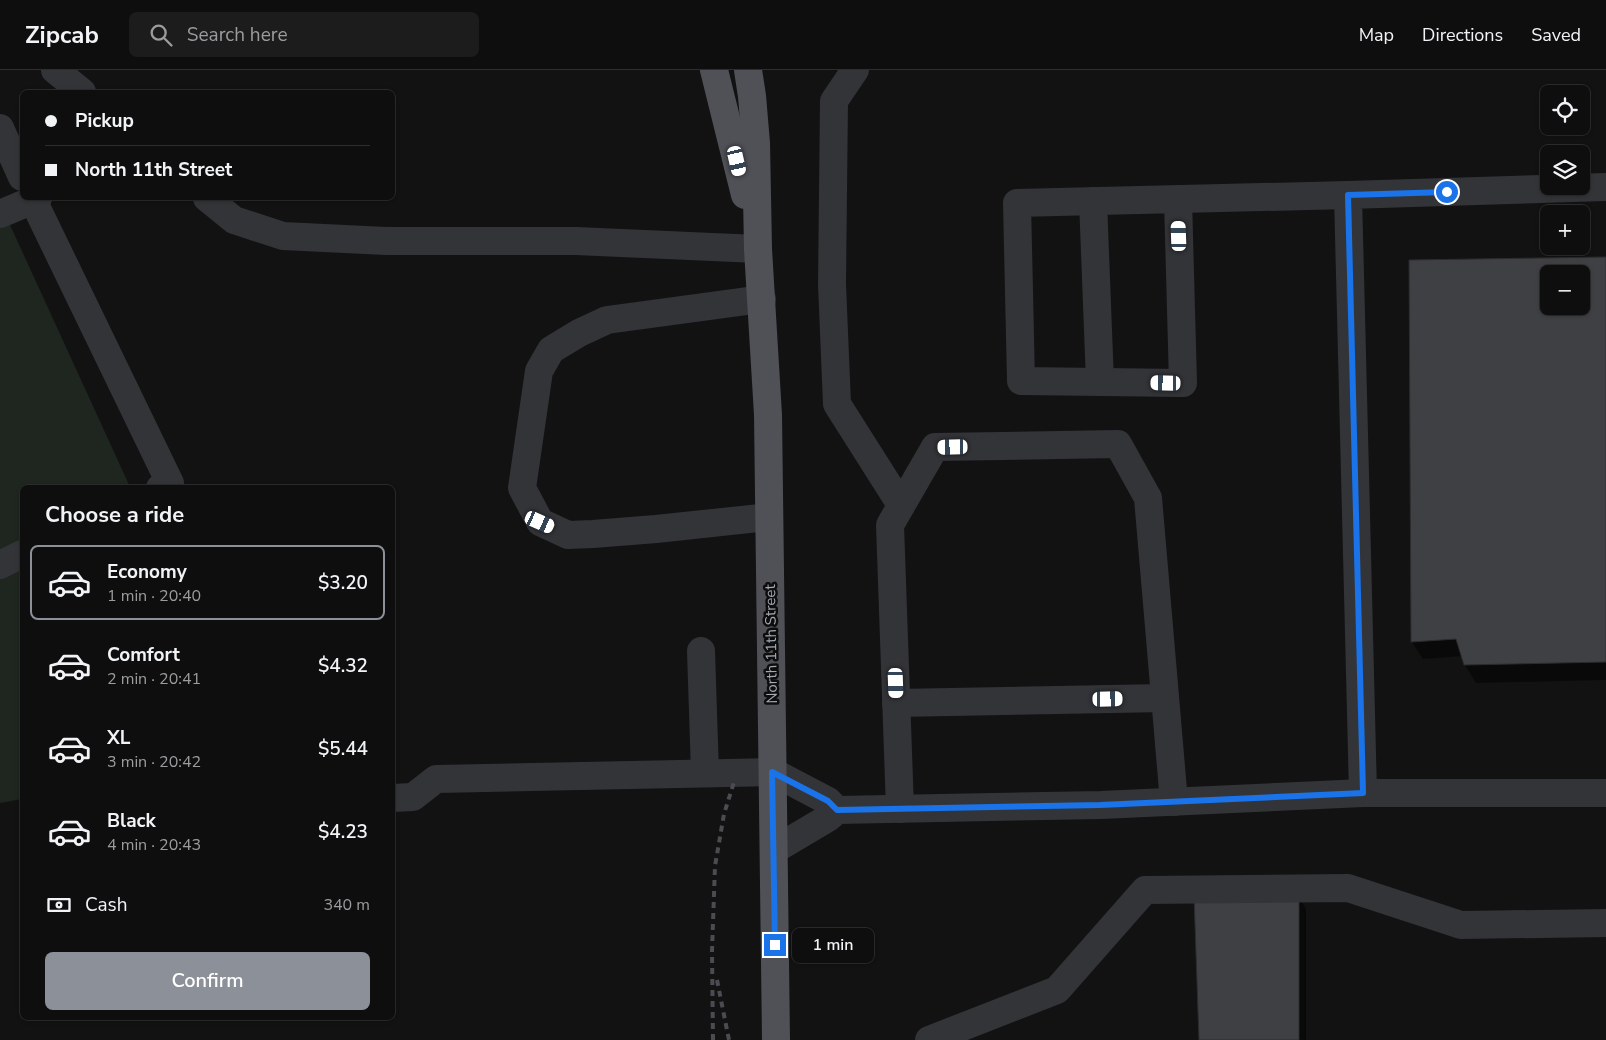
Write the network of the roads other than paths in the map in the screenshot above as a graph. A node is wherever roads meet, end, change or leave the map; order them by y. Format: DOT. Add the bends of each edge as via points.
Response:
graph roads {
  1 [pos="55,70"];
  2 [pos="714,70"];
  3 [pos="748,70"];
  4 [pos="855,70"];
  5 [pos="80,90"];
  6 [pos="0,128"];
  7 [pos="20,170"];
  8 [pos="1606,187"];
  9 [pos="1348,195"];
  10 [pos="1178,199"];
  11 [pos="21,200"];
  12 [pos="34,200"];
  13 [pos="209,200"];
  14 [pos="1093,201"];
  15 [pos="0,214"];
  16 [pos="758,248"];
  17 [pos="762,299"];
  18 [pos="1100,382"];
  19 [pos="166,485"];
  20 [pos="902,505"];
  21 [pos="769,517"];
  22 [pos="20,555"];
  23 [pos="0,565"];
  24 [pos="701,651"];
  25 [pos="1165,698"];
  26 [pos="896,703"];
  27 [pos="772,772"];
  28 [pos="705,773"];
  29 [pos="1363,793"];
  30 [pos="1606,793"];
  31 [pos="395,798"];
  32 [pos="1174,802"];
  33 [pos="900,809"];
  34 [pos="837,810"];
  35 [pos="774,850"];
  36 [pos="1606,923"];
  37 [pos="776,1040"];
  38 [pos="929,1040"];
  1 -- 5 [label="lane"];
  2 -- 16 [label="main road, North 11th Street"];
  3 -- 16 [label="main road, North 11th Street" via="756,144"];
  4 -- 20 [label="lane" via="834,101 832,284 837,404"];
  6 -- 7 [label="lane"];
  8 -- 9 [label="lane"];
  9 -- 10 [label="lane"];
  9 -- 29 [label="lane"];
  10 -- 14 [label="lane"];
  10 -- 18 [label="lane" via="1183,384"];
  11 -- 15 [label="lane"];
  12 -- 19 [label="lane" via="170,483"];
  13 -- 16 [label="lane" via="234,220 283,236"];
  14 -- 18 [label="lane"];
  14 -- 18 [label="lane" via="1017,203 1021,381"];
  16 -- 17 [label="main road, North 11th Street"];
  17 -- 21 [label="main road, North 11th Street"];
  17 -- 21 [label="lane" via="607,320 551,350 539,371 522,488 540,522 568,534"];
  20 -- 25 [label="lane" via="935,447 1118,444 1148,498"];
  20 -- 26 [label="lane" via="890,525"];
  21 -- 27 [label="main road, North 11th Street"];
  22 -- 23 [label="lane"];
  24 -- 28 [label="lane"];
  25 -- 26 [label="lane"];
  25 -- 32 [label="lane"];
  26 -- 33 [label="lane"];
  27 -- 28 [label="lane"];
  27 -- 34 [label="lane" via="828,801"];
  27 -- 35 [label="main road, North 11th Street"];
  28 -- 31 [label="lane" via="436,779 413,797"];
  29 -- 30 [label="lane"];
  29 -- 32 [label="lane"];
  32 -- 33 [label="lane"];
  33 -- 34 [label="lane"];
  34 -- 35 [label="lane"];
  35 -- 37 [label="main road, North 11th Street"];
  36 -- 38 [label="lane" via="1461,925 1348,888 1145,890 1057,990"];
}
